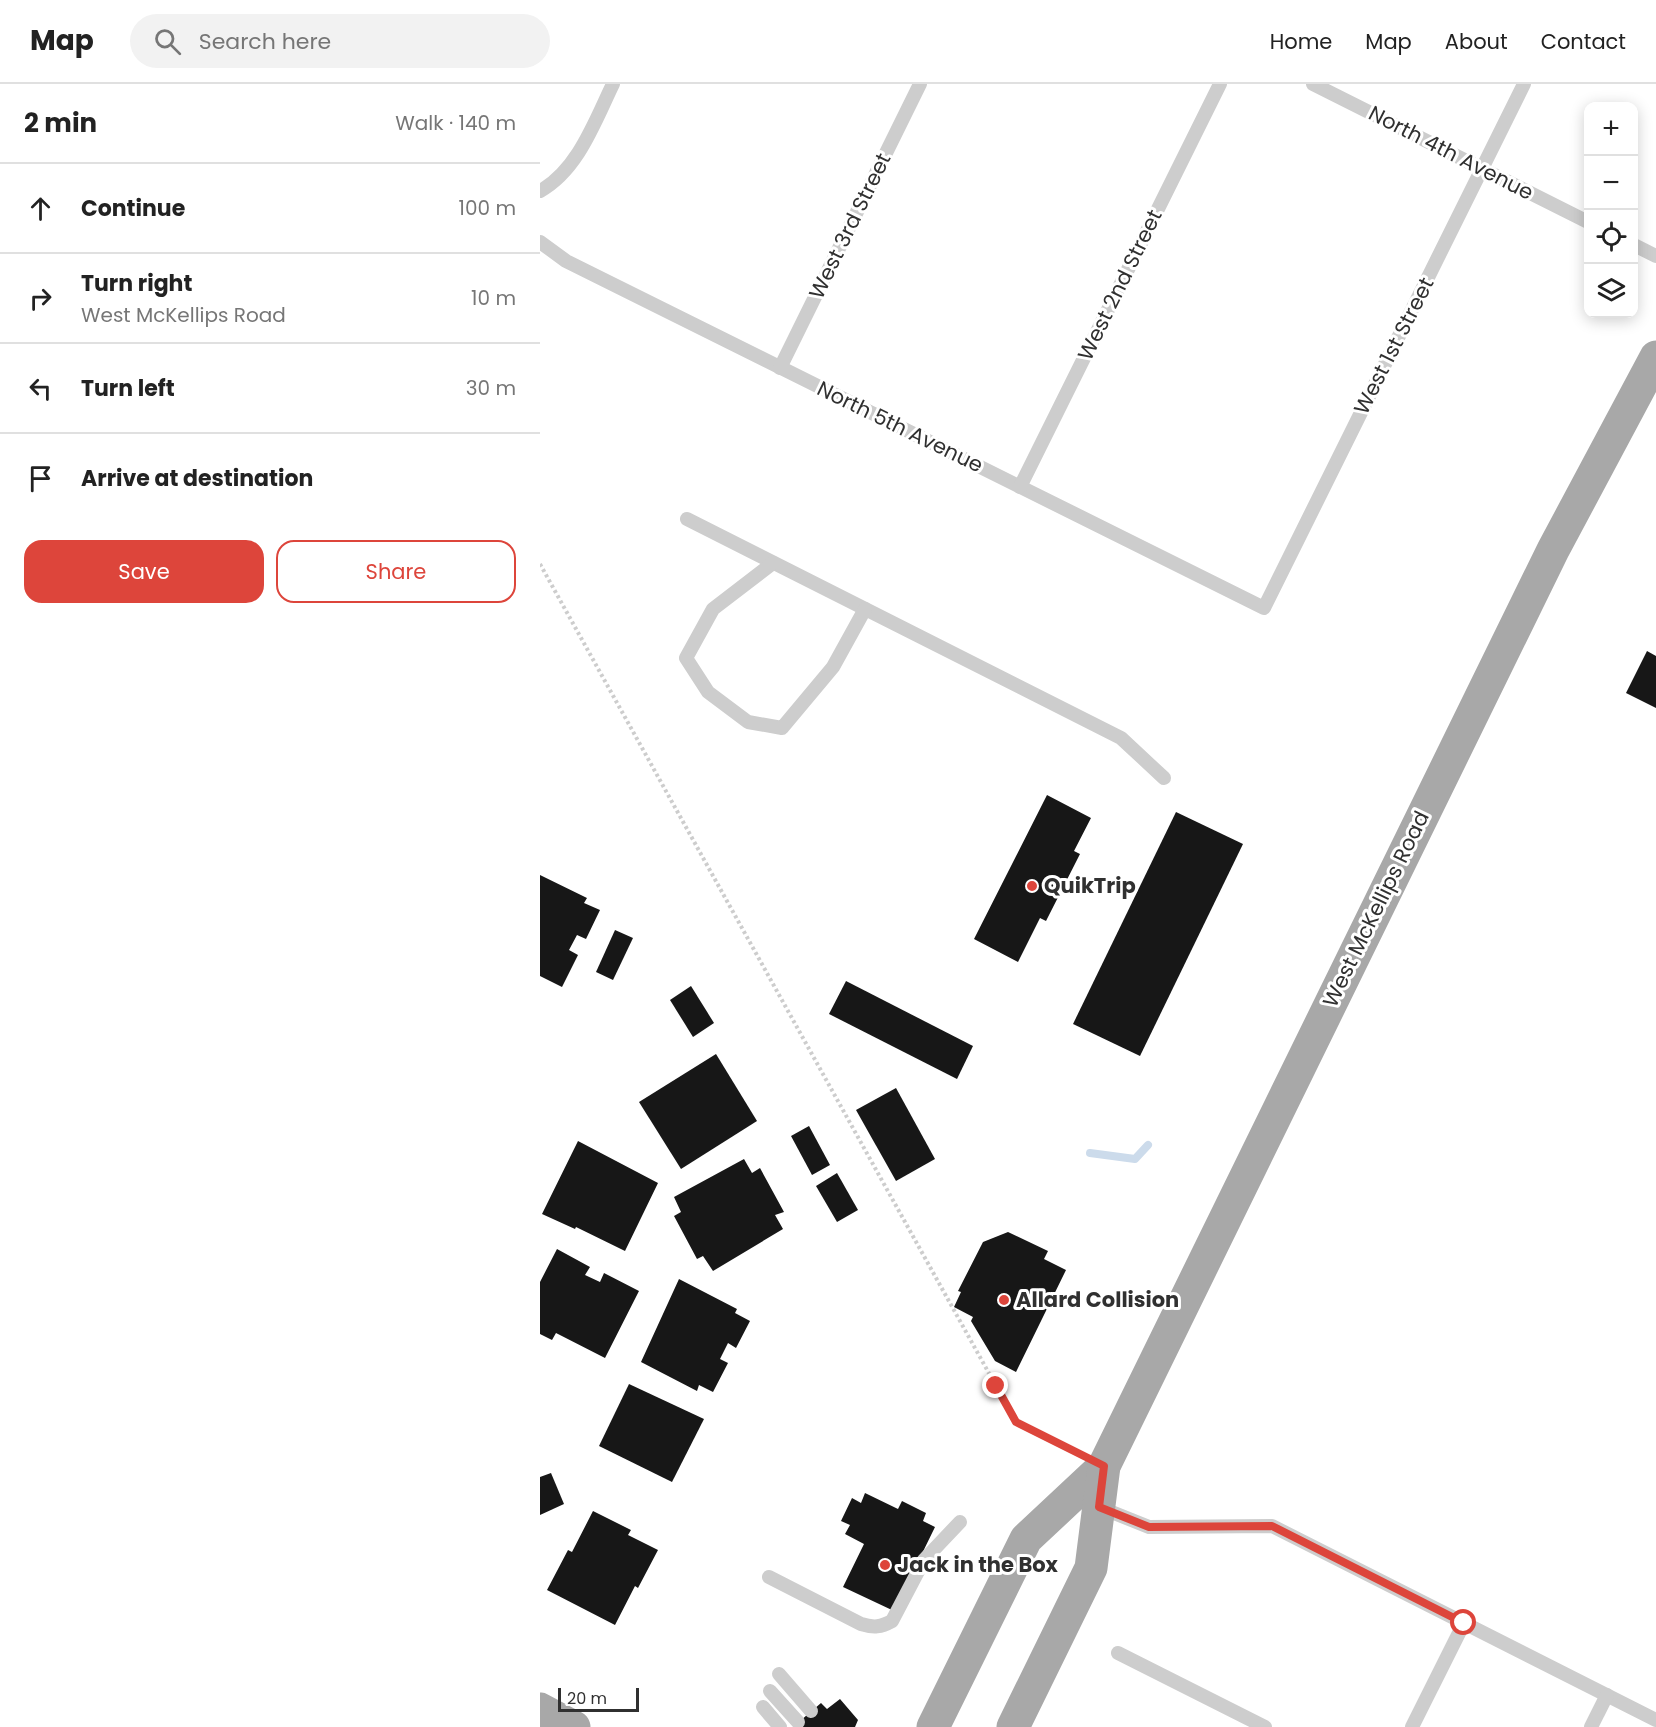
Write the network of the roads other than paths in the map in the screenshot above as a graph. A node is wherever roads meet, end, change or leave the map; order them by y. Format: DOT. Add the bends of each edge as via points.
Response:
graph roads {
  1 [pos="613,84"];
  2 [pos="920,84"];
  3 [pos="1220,84"];
  4 [pos="1313,84"];
  5 [pos="1524,84"];
  6 [pos="1482,168"];
  7 [pos="540,191"];
  8 [pos="1584,220"];
  9 [pos="540,242"];
  10 [pos="1638,247"];
  11 [pos="1656,256"];
  12 [pos="1656,357"];
  13 [pos="780,368"];
  14 [pos="1020,487"];
  15 [pos="687,519"];
  16 [pos="772,562"];
  17 [pos="1264,608"];
  18 [pos="865,609"];
  19 [pos="1164,778"];
  20 [pos="1104,1466"];
  21 [pos="1099,1507"];
  22 [pos="960,1522"];
  23 [pos="769,1577"];
  24 [pos="1464,1623"];
  25 [pos="1118,1653"];
  26 [pos="779,1674"];
  27 [pos="770,1691"];
  28 [pos="1607,1695"];
  29 [pos="763,1707"];
  30 [pos="540,1709"];
  31 [pos="811,1711"];
  32 [pos="1656,1720"];
  33 [pos="798,1722"];
  34 [pos="574,1727"];
  35 [pos="780,1727"];
  36 [pos="933,1727"];
  37 [pos="1013,1727"];
  38 [pos="1265,1727"];
  39 [pos="1412,1727"];
  40 [pos="1591,1727"];
  1 -- 7 [label="lane" via="580,152"];
  2 -- 13 [label="lane, West 3rd Street"];
  3 -- 14 [label="lane, West 2nd Street"];
  4 -- 6 [label="lane, North 4th Avenue"];
  5 -- 6 [label="lane, West 1st Street"];
  6 -- 8 [label="lane, North 4th Avenue"];
  6 -- 17 [label="lane, West 1st Street"];
  9 -- 13 [label="lane, North 5th Avenue" via="566,261"];
  10 -- 11 [label="lane"];
  12 -- 20 [label="main road, West McKellips Road" via="1510,635"];
  13 -- 14 [label="lane, North 5th Avenue"];
  14 -- 17 [label="lane, North 5th Avenue"];
  15 -- 16 [label="lane"];
  16 -- 18 [label="lane"];
  16 -- 18 [label="lane" via="713,609 686,658 708,692 748,722 782,728 833,668"];
  18 -- 19 [label="lane" via="1121,738"];
  20 -- 21 [label="main road, West McKellips Road"];
  20 -- 36 [label="main road, West McKellips Road" via="1026,1539"];
  21 -- 24 [label="lane" via="1149,1527 1272,1526"];
  21 -- 37 [label="main road, West McKellips Road" via="1091,1568"];
  22 -- 23 [label="lane" via="924,1560 892,1621 885,1625 874,1628 861,1624"];
  24 -- 28 [label="lane"];
  24 -- 39 [label="lane"];
  25 -- 38 [label="lane"];
  26 -- 31 [label="lane"];
  27 -- 33 [label="lane"];
  28 -- 32 [label="lane"];
  28 -- 40 [label="lane"];
  29 -- 35 [label="lane"];
  30 -- 34 [label="main road"];
}
